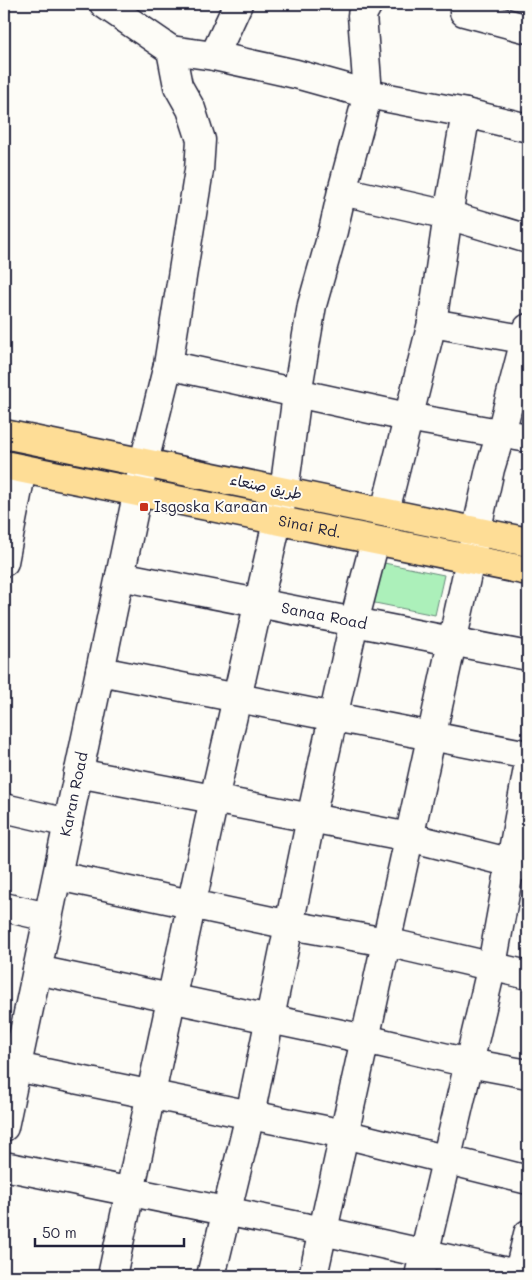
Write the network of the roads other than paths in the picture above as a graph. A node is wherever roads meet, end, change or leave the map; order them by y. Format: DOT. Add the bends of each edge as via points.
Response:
graph roads {
  1 [pos="104,4"];
  2 [pos="238,4"];
  3 [pos="368,4"];
  4 [pos="464,12"];
  5 [pos="528,29"];
  6 [pos="171,50"];
  7 [pos="214,56"];
  8 [pos="368,94"];
  9 [pos="466,113"];
  10 [pos="528,128"];
  11 [pos="342,191"];
  12 [pos="448,215"];
  13 [pos="528,239"];
  14 [pos="432,323"];
  15 [pos="527,335"];
  16 [pos="168,365"];
  17 [pos="297,394"];
  18 [pos="407,417"];
  19 [pos="502,433"];
  20 [pos="4,434"];
  21 [pos="528,438"];
  22 [pos="144,462"];
  23 [pos="13,467"];
  24 [pos="284,491"];
  25 [pos="137,493"];
  26 [pos="385,511"];
  27 [pos="278,521"];
  28 [pos="477,530"];
  29 [pos="375,541"];
  30 [pos="528,542"];
  31 [pos="470,560"];
  32 [pos="4,562"];
  33 [pos="528,570"];
  34 [pos="120,576"];
  35 [pos="260,603"];
  36 [pos="354,622"];
  37 [pos="452,641"];
  38 [pos="528,656"];
  39 [pos="100,671"];
  40 [pos="238,698"];
  41 [pos="333,717"];
  42 [pos="431,736"];
  43 [pos="528,755"];
  44 [pos="528,768"];
  45 [pos="78,773"];
  46 [pos="214,800"];
  47 [pos="4,808"];
  48 [pos="311,818"];
  49 [pos="68,823"];
  50 [pos="410,837"];
  51 [pos="520,866"];
  52 [pos="58,876"];
  53 [pos="192,904"];
  54 [pos="4,907"];
  55 [pos="48,917"];
  56 [pos="290,925"];
  57 [pos="386,942"];
  58 [pos="492,965"];
  59 [pos="37,970"];
  60 [pos="528,975"];
  61 [pos="172,998"];
  62 [pos="270,1019"];
  63 [pos="15,1021"];
  64 [pos="365,1039"];
  65 [pos="469,1063"];
  66 [pos="16,1067"];
  67 [pos="528,1074"];
  68 [pos="151,1095"];
  69 [pos="250,1115"];
  70 [pos="5,1118"];
  71 [pos="344,1134"];
  72 [pos="445,1160"];
  73 [pos="4,1166"];
  74 [pos="528,1180"];
  75 [pos="130,1192"];
  76 [pos="226,1211"];
  77 [pos="323,1231"];
  78 [pos="528,1234"];
  79 [pos="422,1265"];
  80 [pos="112,1276"];
  81 [pos="211,1276"];
  82 [pos="313,1276"];
  83 [pos="521,1276"];
  1 -- 6 [label="street"];
  2 -- 7 [label="street"];
  3 -- 8 [label="street" via="362,15"];
  4 -- 5 [label="street"];
  6 -- 7 [label="street"];
  6 -- 16 [label="street, Karan Road" via="178,86 191,109 201,140"];
  7 -- 8 [label="street"];
  8 -- 9 [label="street"];
  8 -- 11 [label="street"];
  9 -- 10 [label="street"];
  9 -- 12 [label="street"];
  11 -- 12 [label="street"];
  11 -- 17 [label="street" via="312,305"];
  12 -- 13 [label="street"];
  12 -- 14 [label="street"];
  14 -- 15 [label="street"];
  14 -- 18 [label="street"];
  15 -- 19 [label="street"];
  16 -- 17 [label="street"];
  16 -- 22 [label="street, Karan Road"];
  17 -- 18 [label="street"];
  17 -- 24 [label="street"];
  18 -- 19 [label="street"];
  18 -- 26 [label="street"];
  19 -- 21 [label="street"];
  19 -- 28 [label="street" via="490,469"];
  20 -- 22 [label="main road, طريق صنعاء"];
  22 -- 24 [label="main road, طريق صنعاء"];
  22 -- 25 [label="street, Karan Road"];
  23 -- 25 [label="main road, Sinai Rd."];
  23 -- 32 [label="street"];
  24 -- 26 [label="main road, طريق صنعاء"];
  24 -- 27 [label="street"];
  25 -- 27 [label="main road, Sinai Rd."];
  25 -- 34 [label="street, Karan Road"];
  26 -- 28 [label="main road, طريق صنعاء"];
  27 -- 29 [label="main road, Sinai Rd."];
  27 -- 35 [label="street"];
  28 -- 30 [label="main road, طريق صنعاء"];
  28 -- 31 [label="street"];
  29 -- 31 [label="main road, Sinai Rd."];
  29 -- 36 [label="street"];
  31 -- 33 [label="main road, Sinai Rd."];
  31 -- 37 [label="street"];
  34 -- 35 [label="street, Sanaa Road"];
  34 -- 39 [label="street, Karan Road"];
  35 -- 36 [label="street, Sanaa Road"];
  35 -- 40 [label="street"];
  36 -- 37 [label="street, Sanaa Road"];
  36 -- 41 [label="street"];
  37 -- 38 [label="street, Sanaa Road"];
  37 -- 42 [label="street"];
  39 -- 40 [label="street"];
  39 -- 45 [label="street, Karan Road"];
  40 -- 41 [label="street"];
  40 -- 46 [label="street"];
  41 -- 42 [label="street"];
  41 -- 48 [label="street"];
  42 -- 43 [label="street"];
  42 -- 50 [label="street"];
  44 -- 51 [label="street"];
  45 -- 46 [label="street"];
  45 -- 49 [label="street, Karan Road"];
  46 -- 48 [label="street"];
  46 -- 53 [label="street"];
  47 -- 49 [label="street"];
  48 -- 50 [label="street"];
  48 -- 56 [label="street"];
  49 -- 52 [label="street, Karan Road"];
  50 -- 51 [label="street"];
  50 -- 57 [label="street"];
  51 -- 58 [label="street"];
  52 -- 53 [label="street"];
  52 -- 55 [label="street, Karan Road"];
  53 -- 56 [label="street"];
  53 -- 61 [label="street"];
  54 -- 55 [label="street"];
  55 -- 59 [label="street, Karan Road"];
  56 -- 57 [label="street"];
  56 -- 62 [label="street"];
  57 -- 58 [label="street"];
  57 -- 64 [label="street"];
  58 -- 60 [label="street"];
  58 -- 65 [label="street"];
  59 -- 61 [label="street"];
  59 -- 63 [label="street, Karan Road"];
  61 -- 62 [label="street"];
  61 -- 68 [label="street"];
  62 -- 64 [label="street"];
  62 -- 69 [label="street"];
  63 -- 66 [label="street, Karan Road"];
  64 -- 65 [label="street"];
  64 -- 71 [label="street"];
  65 -- 67 [label="street"];
  65 -- 72 [label="street"];
  66 -- 68 [label="street"];
  66 -- 70 [label="street, Karan Road"];
  68 -- 69 [label="street"];
  68 -- 75 [label="street"];
  69 -- 71 [label="street"];
  69 -- 76 [label="street"];
  71 -- 72 [label="street"];
  71 -- 77 [label="street"];
  72 -- 74 [label="street"];
  72 -- 79 [label="street"];
  73 -- 75 [label="street"];
  75 -- 76 [label="street"];
  75 -- 80 [label="street"];
  76 -- 77 [label="street"];
  76 -- 81 [label="street"];
  77 -- 79 [label="street"];
  77 -- 82 [label="street"];
  78 -- 83 [label="street"];
  79 -- 83 [label="street"];
}
